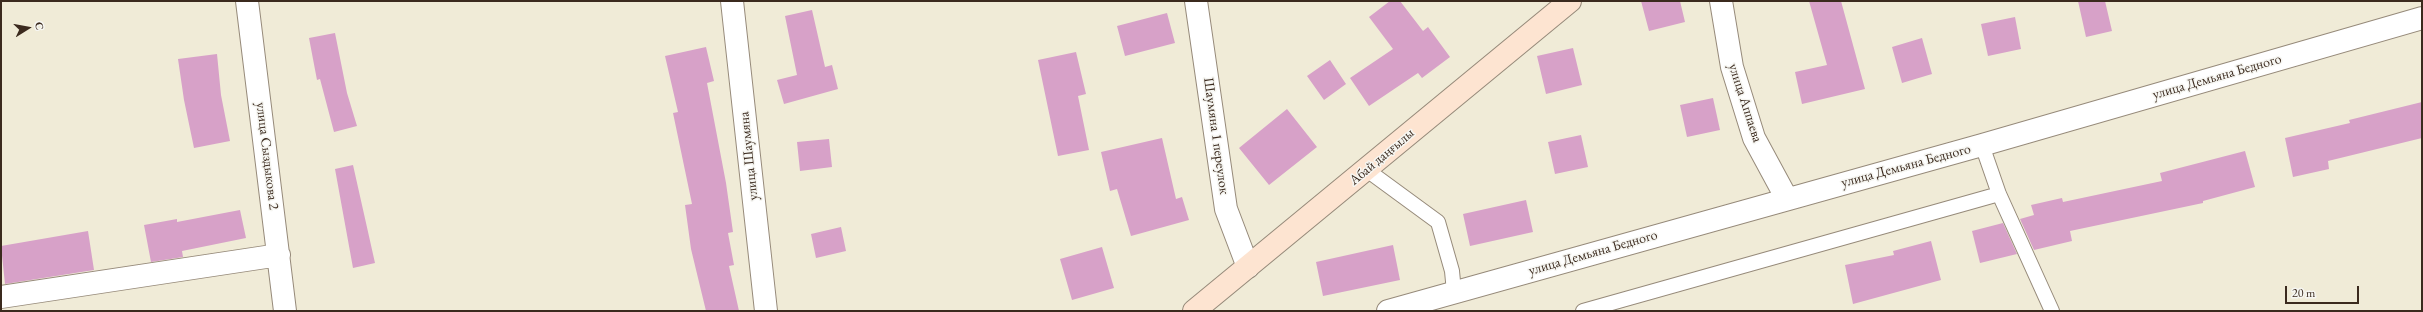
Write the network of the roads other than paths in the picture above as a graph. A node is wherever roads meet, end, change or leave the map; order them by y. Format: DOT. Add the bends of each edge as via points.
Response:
graph roads {
  1 [pos="247,1"];
  2 [pos="732,1"];
  3 [pos="1196,1"];
  4 [pos="1570,1"];
  5 [pos="1721,1"];
  6 [pos="2422,18"];
  7 [pos="1982,145"];
  8 [pos="1367,170"];
  9 [pos="1999,194"];
  10 [pos="1787,199"];
  11 [pos="279,255"];
  12 [pos="1248,267"];
  13 [pos="1454,292"];
  14 [pos="1,298"];
  15 [pos="286,311"];
  16 [pos="766,311"];
  17 [pos="1194,311"];
  18 [pos="1388,311"];
  19 [pos="1583,311"];
  20 [pos="2052,311"];
  1 -- 11 [label="street, улица Сыздыкова 2"];
  2 -- 16 [label="street, улица Шаумяна"];
  3 -- 12 [label="street, Шаумяна 1 переулок" via="1226,210"];
  4 -- 8 [label="street, Абай даңғылы"];
  5 -- 10 [label="street, улица Аппаева" via="1732,67 1754,138"];
  6 -- 7 [label="street, улица Демьяна Бедного"];
  7 -- 9 [label="lane"];
  7 -- 10 [label="street, улица Демьяна Бедного"];
  8 -- 12 [label="street, Абай даңғылы"];
  8 -- 13 [label="lane" via="1438,222 1452,271"];
  9 -- 19 [label="lane"];
  9 -- 20 [label="lane"];
  10 -- 13 [label="street, улица Демьяна Бедного"];
  11 -- 14 [label="street"];
  11 -- 15 [label="street, улица Сыздыкова 2"];
  12 -- 17 [label="street, Абай даңғылы"];
  13 -- 18 [label="street, улица Демьяна Бедного"];
}
